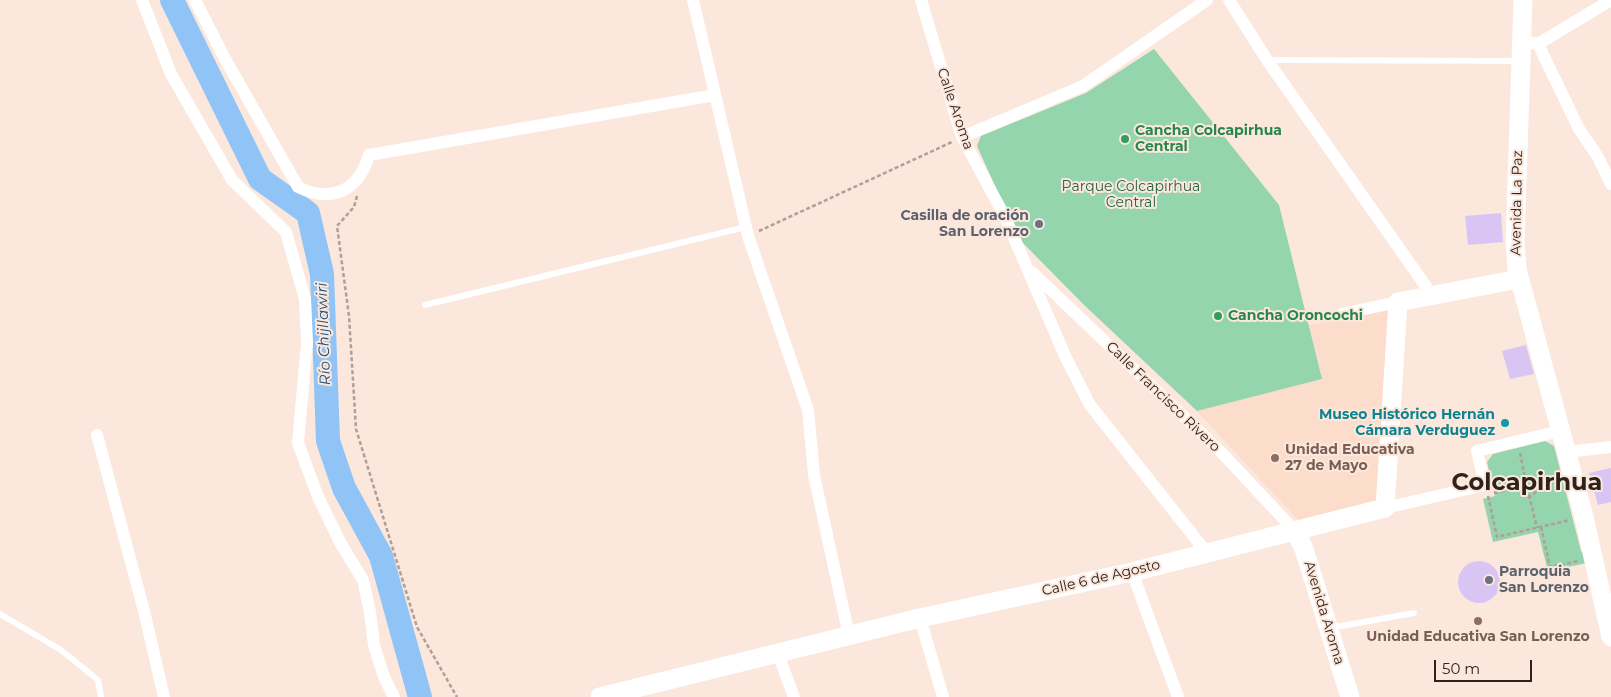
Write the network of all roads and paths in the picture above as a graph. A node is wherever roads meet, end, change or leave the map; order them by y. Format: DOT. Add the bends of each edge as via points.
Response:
graph roads {
  1 [pos="142,0"];
  2 [pos="195,0"];
  3 [pos="693,0"];
  4 [pos="921,0"];
  5 [pos="1207,0"];
  6 [pos="1229,0"];
  7 [pos="1523,0"];
  8 [pos="1611,0"];
  9 [pos="1530,42"];
  10 [pos="1267,60"];
  11 [pos="1520,61"];
  12 [pos="715,95"];
  13 [pos="962,137"];
  14 [pos="364,171"];
  15 [pos="1611,184"];
  16 [pos="747,232"];
  17 [pos="1026,267"];
  18 [pos="1519,279"];
  19 [pos="1432,295"];
  20 [pos="1398,302"];
  21 [pos="425,305"];
  22 [pos="1342,314"];
  23 [pos="1560,431"];
  24 [pos="97,435"];
  25 [pos="1611,448"];
  26 [pos="1566,452"];
  27 [pos="1520,453"];
  28 [pos="1526,478"];
  29 [pos="1557,479"];
  30 [pos="1536,484"];
  31 [pos="1520,488"];
  32 [pos="1499,492"];
  33 [pos="1529,495"];
  34 [pos="1488,498"];
  35 [pos="1385,508"];
  36 [pos="1584,517"];
  37 [pos="1539,527"];
  38 [pos="1295,530"];
  39 [pos="1207,553"];
  40 [pos="1584,560"];
  41 [pos="1132,572"];
  42 [pos="1414,613"];
  43 [pos="0,614"];
  44 [pos="920,618"];
  45 [pos="1328,628"];
  46 [pos="849,636"];
  47 [pos="1611,637"];
  48 [pos="778,654"];
  49 [pos="101,697"];
  50 [pos="164,697"];
  51 [pos="394,697"];
  52 [pos="457,697"];
  53 [pos="600,697"];
  54 [pos="794,697"];
  55 [pos="943,697"];
  56 [pos="1178,697"];
  57 [pos="1350,697"];
  1 -- 51 [label="street" via="171,74 232,180 286,232 305,299 307,343 298,443 326,513 363,580 374,645"];
  2 -- 14 [label="street" via="298,187 314,195 336,194 352,185"];
  3 -- 12 [label="street"];
  4 -- 13 [label="street, Calle Aroma"];
  5 -- 13 [label="street" via="1083,86"];
  6 -- 10 [label="street"];
  7 -- 9 [label="main road, Avenida La Paz"];
  8 -- 9 [label="street"];
  9 -- 11 [label="main road, Avenida La Paz"];
  9 -- 15 [label="street"];
  10 -- 11 [label="lane"];
  10 -- 19 [label="street"];
  11 -- 18 [label="main road, Avenida La Paz" via="1516,243"];
  12 -- 14 [label="street" via="369,155"];
  12 -- 16 [label="street"];
  13 -- 16 [label="path"];
  13 -- 17 [label="street, Calle Aroma" via="1005,217"];
  14 -- 52 [label="path" via="354,207 336,226 349,316 356,430 416,628"];
  16 -- 21 [label="lane"];
  16 -- 46 [label="street" via="808,410 814,475"];
  17 -- 38 [label="street, Calle Francisco Rivero" via="1221,452"];
  17 -- 39 [label="street, Calle Aroma" via="1090,405"];
  18 -- 19 [label="main road"];
  18 -- 23 [label="main road, Avenida La Paz"];
  19 -- 20 [label="main road"];
  20 -- 22 [label="street"];
  20 -- 35 [label="main road"];
  23 -- 26 [label="main road, Avenida La Paz"];
  23 -- 35 [label="street, Calle 6 de Agosto" via="1477,451 1485,485"];
  24 -- 50 [label="street"];
  25 -- 26 [label="street"];
  26 -- 36 [label="main road, Avenida La Paz"];
  27 -- 28 [label="path"];
  28 -- 30 [label="path"];
  28 -- 31 [label="path"];
  29 -- 30 [label="path"];
  30 -- 33 [label="path" via="1535,491"];
  31 -- 32 [label="path"];
  31 -- 33 [label="path" via="1523,494"];
  33 -- 37 [label="path"];
  34 -- 37 [label="path" via="1497,537"];
  35 -- 38 [label="main road, Calle 6 de Agosto"];
  36 -- 37 [label="path"];
  36 -- 47 [label="main road, Avenida La Paz"];
  37 -- 40 [label="path" via="1550,567"];
  38 -- 39 [label="main road, Calle 6 de Agosto"];
  38 -- 45 [label="main road, Avenida Aroma"];
  39 -- 41 [label="main road, Calle 6 de Agosto"];
  41 -- 44 [label="main road, Calle 6 de Agosto"];
  41 -- 56 [label="street"];
  42 -- 45 [label="lane"];
  43 -- 49 [label="lane" via="61,650 98,680"];
  44 -- 46 [label="main road, Calle 6 de Agosto"];
  44 -- 55 [label="street"];
  45 -- 57 [label="main road, Avenida Aroma"];
  46 -- 48 [label="main road, Calle 6 de Agosto"];
  48 -- 53 [label="main road, Calle 6 de Agosto"];
  48 -- 54 [label="street"];
}
